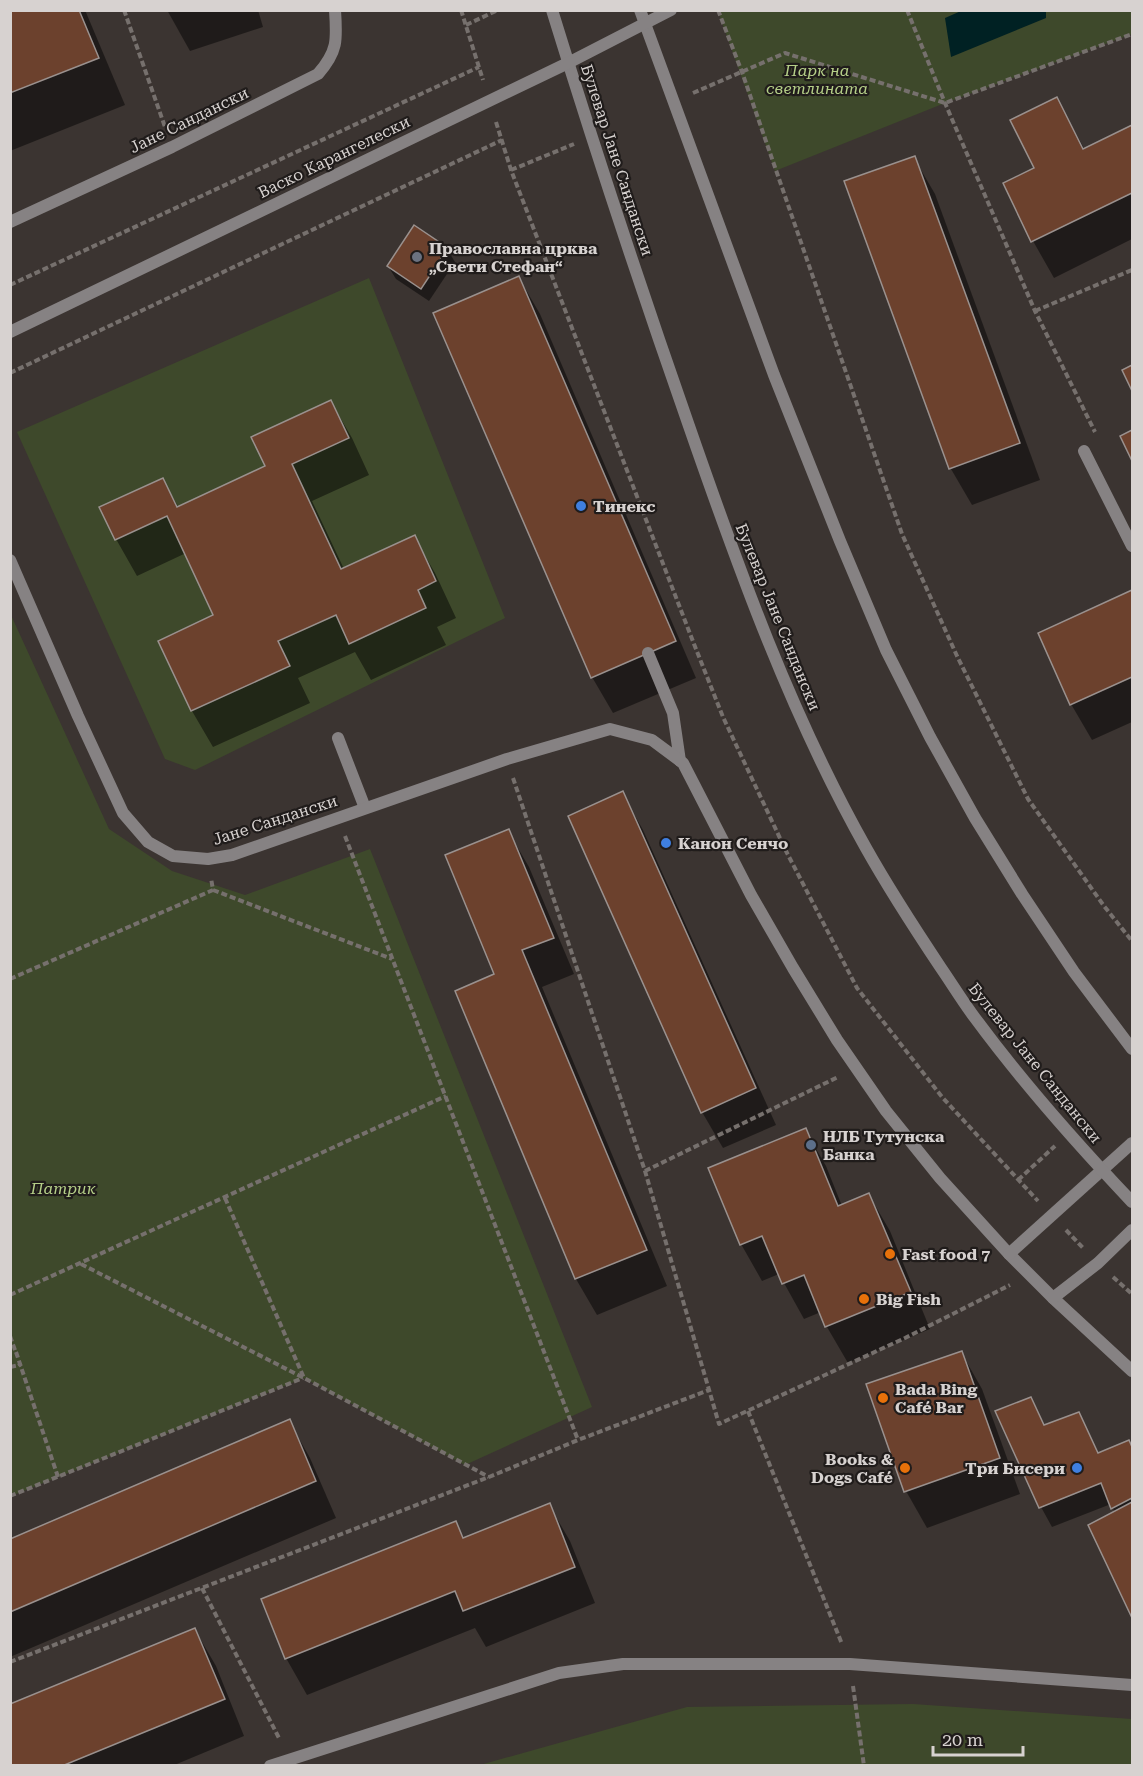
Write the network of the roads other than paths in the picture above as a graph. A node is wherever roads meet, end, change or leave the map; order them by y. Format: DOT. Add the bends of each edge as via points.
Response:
graph roads {
  1 [pos="335,10"];
  2 [pos="552,10"];
  3 [pos="640,10"];
  4 [pos="670,10"];
  5 [pos="644,24"];
  6 [pos="568,63"];
  7 [pos="10,222"];
  8 [pos="10,332"];
  9 [pos="1084,451"];
  10 [pos="1132,546"];
  11 [pos="10,560"];
  12 [pos="648,653"];
  13 [pos="338,738"];
  14 [pos="681,761"];
  15 [pos="365,808"];
  16 [pos="1132,1049"];
  17 [pos="1132,1143"];
  18 [pos="1102,1171"];
  19 [pos="1132,1202"];
  20 [pos="1132,1230"];
  21 [pos="1009,1254"];
  22 [pos="1053,1298"];
  23 [pos="1132,1371"];
  24 [pos="1132,1685"];
  25 [pos="270,1766"];
  1 -- 7 [label="street, Јане Сандански" via="336,46 318,74"];
  2 -- 6 [label="street, Булевар Јане Сандански"];
  3 -- 5 [label="street"];
  4 -- 5 [label="street, Васко Карангелески"];
  5 -- 6 [label="street, Васко Карангелески"];
  5 -- 16 [label="street" via="774,375 886,650 975,818 1074,972"];
  6 -- 8 [label="street, Васко Карангелески"];
  6 -- 18 [label="street, Булевар Јане Сандански" via="729,541 823,767 872,858 974,1017"];
  9 -- 10 [label="street"];
  11 -- 15 [label="street, Јане Сандански" via="123,813 148,842 173,856 208,859 232,855"];
  12 -- 14 [label="street" via="673,713"];
  13 -- 15 [label="street"];
  14 -- 15 [label="street, Јане Сандански" via="652,740 610,729 507,759"];
  14 -- 21 [label="street" via="750,895 857,1068 940,1178"];
  17 -- 18 [label="street, Булевар Јане Сандански"];
  18 -- 19 [label="street, Булевар Јане Сандански"];
  18 -- 21 [label="street, Булевар Јане Сандански"];
  20 -- 22 [label="street"];
  21 -- 22 [label="street"];
  22 -- 23 [label="street"];
  24 -- 25 [label="street" via="850,1664 594,1666 559,1673"];
}
